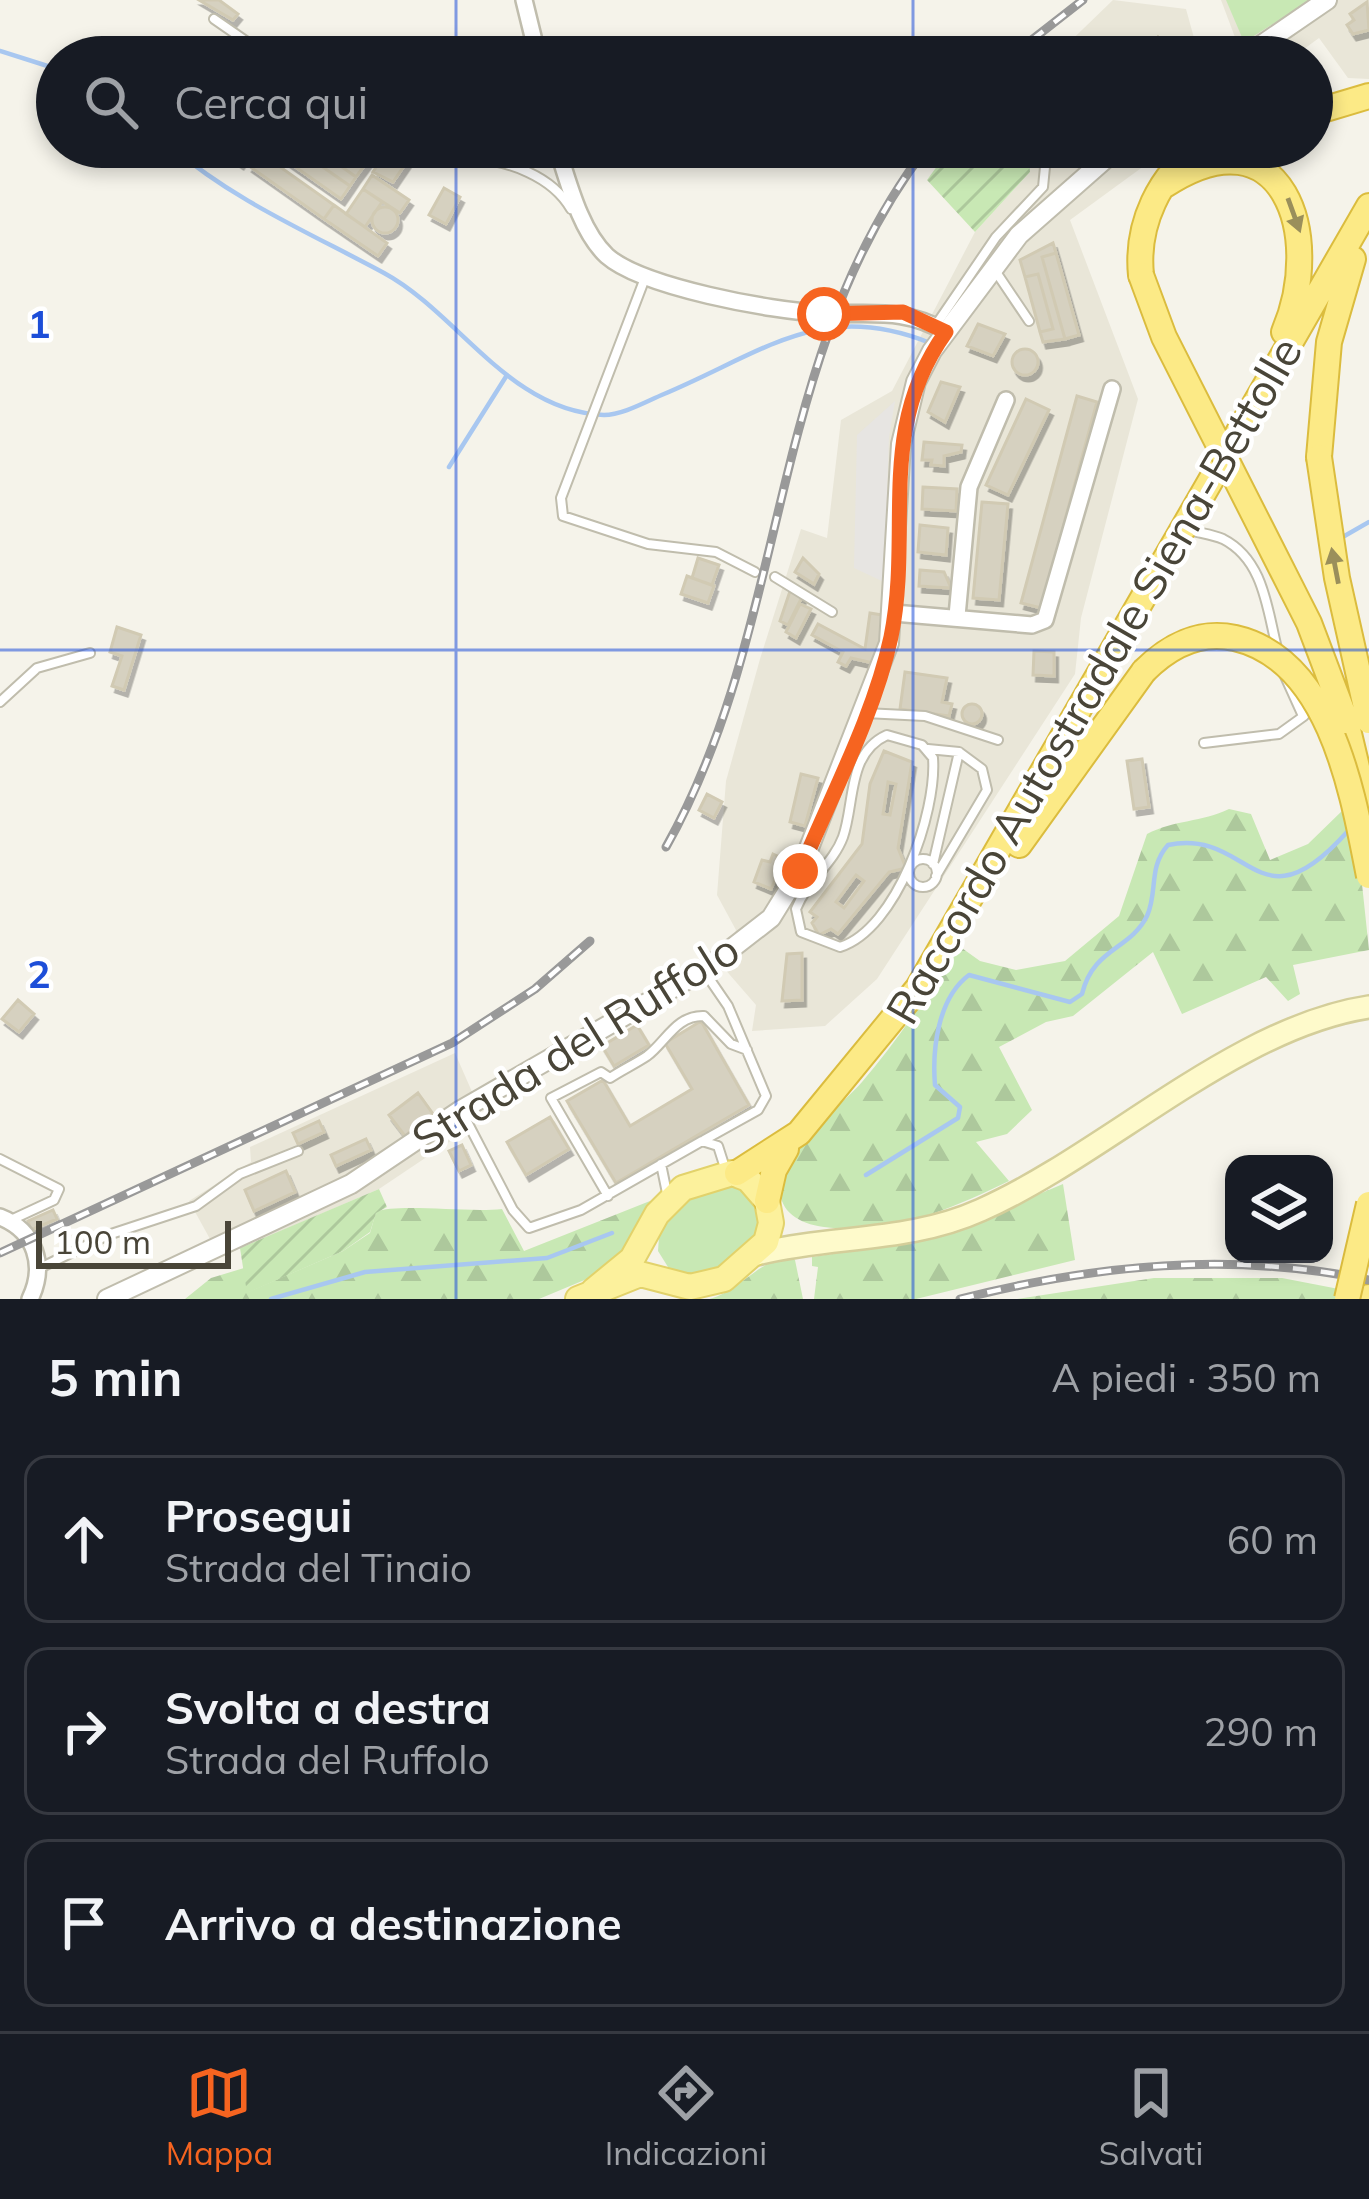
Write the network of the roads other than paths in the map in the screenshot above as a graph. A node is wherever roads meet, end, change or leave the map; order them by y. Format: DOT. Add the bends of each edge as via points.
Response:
graph roads {
  1 [pos="524,0"];
  2 [pos="1327,0"];
  3 [pos="214,19"];
  4 [pos="239,36"];
  5 [pos="533,36"];
  6 [pos="1275,36"];
  7 [pos="1369,96"];
  8 [pos="1333,106"];
  9 [pos="517,168"];
  10 [pos="565,168"];
  11 [pos="1045,168"];
  12 [pos="1093,168"];
  13 [pos="1176,168"];
  14 [pos="1198,168"];
  15 [pos="1252,168"];
  16 [pos="1165,185"];
  17 [pos="1369,206"];
  18 [pos="1369,225"];
  19 [pos="590,233"];
  20 [pos="993,267"];
  21 [pos="645,278"];
  22 [pos="1029,321"];
  23 [pos="940,329"];
  24 [pos="1112,389"];
  25 [pos="1006,400"];
  26 [pos="1184,528"];
  27 [pos="755,572"];
  28 [pos="775,577"];
  29 [pos="1157,577"];
  30 [pos="832,612"];
  31 [pos="894,613"];
  32 [pos="957,616"];
  33 [pos="90,653"];
  34 [pos="0,702"];
  35 [pos="1369,706"];
  36 [pos="864,713"];
  37 [pos="1303,716"];
  38 [pos="1358,721"];
  39 [pos="998,740"];
  40 [pos="1204,742"];
  41 [pos="928,749"];
  42 [pos="959,752"];
  43 [pos="1369,784"];
  44 [pos="1369,818"];
  45 [pos="815,833"];
  46 [pos="841,842"];
  47 [pos="933,864"];
  48 [pos="910,868"];
  49 [pos="936,876"];
  50 [pos="1369,876"];
  51 [pos="952,933"];
  52 [pos="704,970"];
  53 [pos="1369,1007"];
  54 [pos="747,1050"];
  55 [pos="461,1110"];
  56 [pos="794,1138"];
  57 [pos="702,1141"];
  58 [pos="298,1151"];
  59 [pos="0,1159"];
  60 [pos="661,1164"];
  61 [pos="732,1173"];
  62 [pos="608,1196"];
  63 [pos="668,1200"];
  64 [pos="1369,1204"];
  65 [pos="770,1207"];
  66 [pos="5,1218"];
  67 [pos="1369,1238"];
  68 [pos="646,1241"];
  69 [pos="836,1243"];
  70 [pos="757,1254"];
  71 [pos="39,1268"];
  72 [pos="1369,1270"];
  73 [pos="663,1277"];
  74 [pos="586,1295"];
  75 [pos="30,1299"];
  76 [pos="107,1299"];
  77 [pos="1360,1299"];
  1 -- 5 [label="street"];
  2 -- 6 [label="street"];
  3 -- 4 [label="lane"];
  7 -- 8 [label="highway"];
  9 -- 19 [label="lane" via="562,194"];
  10 -- 19 [label="street"];
  11 -- 23 [label="lane" via="1043,187 996,237"];
  12 -- 20 [label="street, Strada del Ruffolo"];
  13 -- 16 [label="highway"];
  16 -- 14 [label="highway, one-way"];
  15 -- 29 [label="highway, one-way" via="1289,199 1299,222 1286,326 1169,538"];
  16 -- 38 [label="highway, bridge" via="1143,229 1141,275 1164,337"];
  17 -- 26 [label="highway, Raccordo Autostradale Siena-Bettolle"];
  38 -- 18 [label="highway, one-way, bridge" via="1319,457 1332,323"];
  19 -- 21 [label="street" via="607,256"];
  20 -- 22 [label="lane"];
  20 -- 23 [label="street, Strada del Ruffolo"];
  21 -- 23 [label="street" via="771,308 903,312"];
  21 -- 27 [label="lane" via="561,499 563,516 648,544 716,552"];
  23 -- 31 [label="street, Strada del Ruffolo" via="904,423"];
  24 -- 32 [label="street" via="1045,620"];
  25 -- 32 [label="street" via="969,487"];
  26 -- 29 [label="highway, Raccordo Autostradale Siena-Bettolle"];
  26 -- 37 [label="lane" via="1228,542 1255,572 1290,696"];
  28 -- 30 [label="lane"];
  29 -- 51 [label="highway, Raccordo Autostradale Siena-Bettolle"];
  31 -- 32 [label="street"];
  31 -- 36 [label="street, Strada del Ruffolo"];
  33 -- 34 [label="lane" via="37,668"];
  35 -- 37 [label="lane" via="1334,705"];
  36 -- 39 [label="lane" via="925,716"];
  36 -- 45 [label="street, Strada del Ruffolo"];
  37 -- 40 [label="lane" via="1279,734"];
  38 -- 43 [label="highway"];
  38 -- 44 [label="highway"];
  41 -- 42 [label="lane"];
  41 -- 46 [label="lane" via="887,736 870,747 856,772"];
  41 -- 48 [label="lane" via="934,765"];
  42 -- 47 [label="lane"];
  42 -- 49 [label="lane" via="982,769 987,790"];
  45 -- 46 [label="lane"];
  45 -- 52 [label="street, Strada del Ruffolo" via="780,907"];
  46 -- 48 [label="lane" via="794,918 801,932 827,944 852,943"];
  47 -- 48 [label="lane"];
  47 -- 49 [label="lane"];
  48 -- 49 [label="lane" via="919,886"];
  50 -- 51 [label="highway, bridge" via="1329,732 1309,693 1283,663 1245,641 1209,636 1169,649 1144,671"];
  51 -- 56 [label="highway, Raccordo Autostradale Siena-Bettolle" via="881,1040"];
  52 -- 54 [label="lane"];
  52 -- 55 [label="street, Strada del Ruffolo"];
  53 -- 69 [label="main road" via="1270,1042 983,1209 914,1232"];
  54 -- 57 [label="lane" via="764,1103"];
  54 -- 62 [label="lane" via="695,1016 610,1078 601,1072 551,1098"];
  55 -- 62 [label="lane" via="524,1226 540,1227"];
  55 -- 76 [label="street, Strada del Ruffolo" via="342,1189"];
  56 -- 61 [label="highway, Raccordo Autostradale Siena-Bettolle"];
  56 -- 65 [label="highway, Raccordo Autostradale Siena-Bettolle" via="774,1171"];
  57 -- 60 [label="lane"];
  57 -- 61 [label="lane" via="718,1146"];
  58 -- 71 [label="lane" via="240,1174 196,1206"];
  59 -- 66 [label="lane" via="59,1189 54,1200"];
  60 -- 62 [label="lane"];
  60 -- 63 [label="lane"];
  61 -- 63 [label="main road"];
  61 -- 65 [label="main road"];
  63 -- 68 [label="main road"];
  64 -- 77 [label="highway, bridge"];
  65 -- 69 [label="main road" via="799,1232"];
  65 -- 70 [label="main road" via="769,1237"];
  66 -- 71 [label="street" via="29,1239"];
  67 -- 77 [label="highway, bridge"];
  68 -- 73 [label="main road"];
  68 -- 74 [label="main road"];
  69 -- 70 [label="main road"];
  70 -- 73 [label="main road" via="709,1285"];
  71 -- 75 [label="street"];
  72 -- 77 [label="highway"];
  73 -- 74 [label="main road" via="632,1275"];
}
